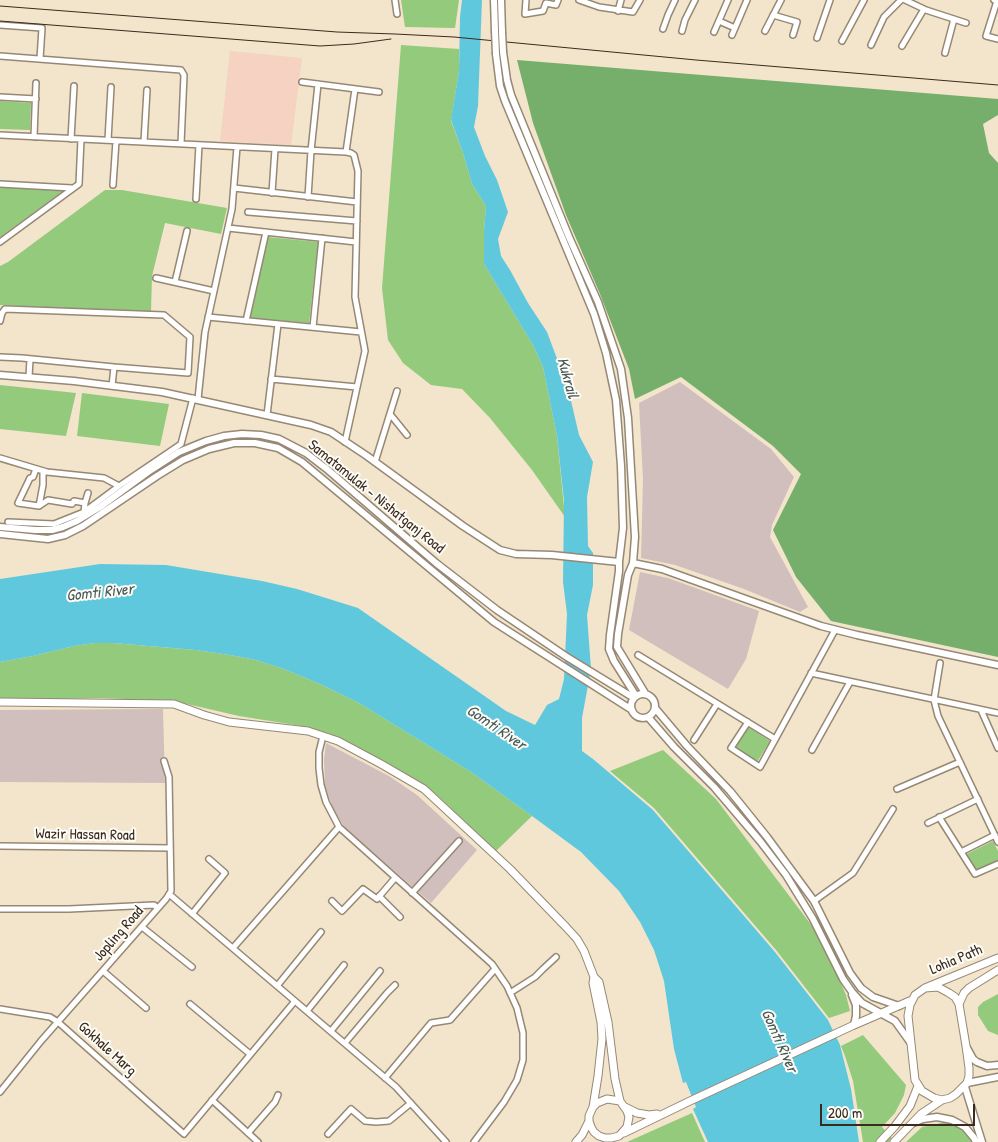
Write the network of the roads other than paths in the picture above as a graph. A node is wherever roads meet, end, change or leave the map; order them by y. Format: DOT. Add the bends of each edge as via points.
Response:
graph roads {
  1 [pos="396,0"];
  2 [pos="494,0"];
  3 [pos="501,0"];
  4 [pos="526,0"];
  5 [pos="558,0"];
  6 [pos="579,0"];
  7 [pos="621,0"];
  8 [pos="640,0"];
  9 [pos="675,0"];
  10 [pos="695,0"];
  11 [pos="728,0"];
  12 [pos="746,0"];
  13 [pos="781,0"];
  14 [pos="830,0"];
  15 [pos="864,0"];
  16 [pos="903,0"];
  17 [pos="994,0"];
  18 [pos="924,9"];
  19 [pos="618,11"];
  20 [pos="397,14"];
  21 [pos="773,15"];
  22 [pos="954,19"];
  23 [pos="719,21"];
  24 [pos="966,23"];
  25 [pos="0,25"];
  26 [pos="735,28"];
  27 [pos="663,29"];
  28 [pos="682,31"];
  29 [pos="765,31"];
  30 [pos="714,32"];
  31 [pos="793,34"];
  32 [pos="732,35"];
  33 [pos="817,38"];
  34 [pos="998,39"];
  35 [pos="842,41"];
  36 [pos="871,45"];
  37 [pos="902,46"];
  38 [pos="945,53"];
  39 [pos="0,56"];
  40 [pos="40,59"];
  41 [pos="302,82"];
  42 [pos="36,84"];
  43 [pos="318,84"];
  44 [pos="74,86"];
  45 [pos="111,87"];
  46 [pos="354,89"];
  47 [pos="146,90"];
  48 [pos="379,92"];
  49 [pos="0,97"];
  50 [pos="36,99"];
  51 [pos="0,135"];
  52 [pos="34,137"];
  53 [pos="71,139"];
  54 [pos="81,139"];
  55 [pos="108,140"];
  56 [pos="116,141"];
  57 [pos="144,142"];
  58 [pos="181,144"];
  59 [pos="199,145"];
  60 [pos="237,147"];
  61 [pos="275,149"];
  62 [pos="311,151"];
  63 [pos="346,152"];
  64 [pos="0,184"];
  65 [pos="113,185"];
  66 [pos="73,188"];
  67 [pos="234,188"];
  68 [pos="272,193"];
  69 [pos="308,197"];
  70 [pos="196,199"];
  71 [pos="357,202"];
  72 [pos="248,212"];
  73 [pos="357,221"];
  74 [pos="228,228"];
  75 [pos="187,231"];
  76 [pos="266,232"];
  77 [pos="322,238"];
  78 [pos="0,242"];
  79 [pos="356,242"];
  80 [pos="156,278"];
  81 [pos="175,282"];
  82 [pos="586,284"];
  83 [pos="214,291"];
  84 [pos="208,318"];
  85 [pos="246,321"];
  86 [pos="0,322"];
  87 [pos="278,324"];
  88 [pos="313,328"];
  89 [pos="361,332"];
  90 [pos="0,357"];
  91 [pos="30,359"];
  92 [pos="114,367"];
  93 [pos="0,375"];
  94 [pos="29,377"];
  95 [pos="271,379"];
  96 [pos="112,386"];
  97 [pos="357,387"];
  98 [pos="398,391"];
  99 [pos="195,399"];
  100 [pos="390,414"];
  101 [pos="267,415"];
  102 [pos="407,435"];
  103 [pos="346,442"];
  104 [pos="0,458"];
  105 [pos="375,462"];
  106 [pos="36,469"];
  107 [pos="43,471"];
  108 [pos="119,486"];
  109 [pos="88,493"];
  110 [pos="85,503"];
  111 [pos="39,506"];
  112 [pos="84,512"];
  113 [pos="8,522"];
  114 [pos="0,527"];
  115 [pos="0,534"];
  116 [pos="622,538"];
  117 [pos="635,539"];
  118 [pos="617,561"];
  119 [pos="633,563"];
  120 [pos="618,582"];
  121 [pos="627,584"];
  122 [pos="835,630"];
  123 [pos="638,655"];
  124 [pos="940,663"];
  125 [pos="998,665"];
  126 [pos="811,673"];
  127 [pos="850,682"];
  128 [pos="645,694"];
  129 [pos="635,697"];
  130 [pos="934,700"];
  131 [pos="0,702"];
  132 [pos="717,704"];
  133 [pos="656,708"];
  134 [pos="632,710"];
  135 [pos="981,710"];
  136 [pos="998,713"];
  137 [pos="648,717"];
  138 [pos="748,722"];
  139 [pos="323,736"];
  140 [pos="775,739"];
  141 [pos="694,740"];
  142 [pos="998,748"];
  143 [pos="812,750"];
  144 [pos="164,761"];
  145 [pos="960,762"];
  146 [pos="897,789"];
  147 [pos="978,799"];
  148 [pos="893,809"];
  149 [pos="939,817"];
  150 [pos="928,823"];
  151 [pos="339,828"];
  152 [pos="995,835"];
  153 [pos="459,840"];
  154 [pos="998,842"];
  155 [pos="0,846"];
  156 [pos="170,848"];
  157 [pos="961,852"];
  158 [pos="209,859"];
  159 [pos="998,864"];
  160 [pos="395,878"];
  161 [pos="412,893"];
  162 [pos="169,894"];
  163 [pos="379,896"];
  164 [pos="332,901"];
  165 [pos="814,901"];
  166 [pos="158,908"];
  167 [pos="0,909"];
  168 [pos="192,914"];
  169 [pos="400,917"];
  170 [pos="142,927"];
  171 [pos="321,932"];
  172 [pos="233,948"];
  173 [pos="556,957"];
  174 [pos="998,958"];
  175 [pos="344,965"];
  176 [pos="192,968"];
  177 [pos="495,969"];
  178 [pos="998,970"];
  179 [pos="103,971"];
  180 [pos="380,971"];
  181 [pos="594,977"];
  182 [pos="395,985"];
  183 [pos="277,986"];
  184 [pos="925,988"];
  185 [pos="852,992"];
  186 [pos="510,993"];
  187 [pos="912,1000"];
  188 [pos="295,1001"];
  189 [pos="190,1004"];
  190 [pos="959,1004"];
  191 [pos="899,1006"];
  192 [pos="146,1008"];
  193 [pos="0,1009"];
  194 [pos="307,1012"];
  195 [pos="882,1014"];
  196 [pos="58,1022"];
  197 [pos="854,1025"];
  198 [pos="330,1031"];
  199 [pos="911,1043"];
  200 [pos="345,1044"];
  201 [pos="966,1046"];
  202 [pos="250,1054"];
  203 [pos="998,1065"];
  204 [pos="998,1077"];
  205 [pos="385,1078"];
  206 [pos="966,1085"];
  207 [pos="918,1086"];
  208 [pos="0,1092"];
  209 [pos="278,1094"];
  210 [pos="212,1100"];
  211 [pos="942,1100"];
  212 [pos="411,1103"];
  213 [pos="622,1104"];
  214 [pos="593,1107"];
  215 [pos="663,1114"];
  216 [pos="589,1121"];
  217 [pos="912,1123"];
  218 [pos="248,1133"];
  219 [pos="328,1134"];
  220 [pos="619,1136"];
  221 [pos="607,1140"];
  222 [pos="258,1142"];
  223 [pos="446,1142"];
  224 [pos="474,1142"];
  225 [pos="576,1142"];
  226 [pos="880,1142"];
  227 [pos="894,1142"];
  228 [pos="976,1142"];
  229 [pos="982,1142"];
  1 -- 20 [label="street"];
  2 -- 82 [label="street, bridge" via="500,86"];
  3 -- 82 [label="street, bridge" via="503,52 511,96"];
  4 -- 5 [label="street" via="525,14 543,12 546,3 556,5"];
  6 -- 19 [label="street"];
  7 -- 19 [label="street"];
  8 -- 19 [label="street" via="633,12"];
  9 -- 27 [label="street"];
  10 -- 28 [label="street"];
  11 -- 23 [label="street"];
  12 -- 26 [label="street"];
  13 -- 21 [label="street"];
  14 -- 33 [label="street"];
  15 -- 35 [label="street"];
  16 -- 18 [label="street"];
  16 -- 36 [label="street" via="884,17"];
  17 -- 34 [label="street" via="997,1 986,36"];
  18 -- 22 [label="street"];
  18 -- 37 [label="street"];
  21 -- 29 [label="street"];
  21 -- 31 [label="street" via="797,22"];
  22 -- 24 [label="street"];
  22 -- 38 [label="street"];
  23 -- 26 [label="street"];
  23 -- 30 [label="street"];
  25 -- 40 [label="street" via="42,28"];
  26 -- 32 [label="street"];
  39 -- 40 [label="street"];
  40 -- 58 [label="street" via="181,70 184,75"];
  41 -- 43 [label="street"];
  42 -- 50 [label="street"];
  43 -- 46 [label="street"];
  43 -- 62 [label="street"];
  44 -- 53 [label="street"];
  45 -- 55 [label="street"];
  46 -- 48 [label="street"];
  46 -- 63 [label="street"];
  47 -- 57 [label="street"];
  49 -- 50 [label="street"];
  50 -- 52 [label="street"];
  51 -- 52 [label="street"];
  52 -- 53 [label="street"];
  53 -- 54 [label="street"];
  54 -- 55 [label="street"];
  54 -- 66 [label="street" via="79,184"];
  55 -- 56 [label="street"];
  56 -- 57 [label="street"];
  56 -- 65 [label="street"];
  57 -- 58 [label="street"];
  58 -- 59 [label="street"];
  59 -- 60 [label="street"];
  59 -- 70 [label="street"];
  60 -- 61 [label="street"];
  60 -- 67 [label="street"];
  61 -- 62 [label="street"];
  61 -- 68 [label="street"];
  62 -- 63 [label="street"];
  62 -- 69 [label="street"];
  63 -- 71 [label="street" via="356,158"];
  64 -- 66 [label="street"];
  66 -- 78 [label="street"];
  67 -- 68 [label="street"];
  67 -- 74 [label="street"];
  68 -- 69 [label="street"];
  69 -- 71 [label="street"];
  71 -- 73 [label="street"];
  72 -- 73 [label="street"];
  73 -- 79 [label="street"];
  74 -- 76 [label="street"];
  74 -- 83 [label="street"];
  75 -- 81 [label="street"];
  76 -- 77 [label="street"];
  76 -- 85 [label="street"];
  77 -- 79 [label="street"];
  77 -- 88 [label="street"];
  79 -- 89 [label="street" via="355,297"];
  80 -- 81 [label="street"];
  81 -- 83 [label="street"];
  82 -- 116 [label="street" via="616,400"];
  82 -- 117 [label="street" via="598,302 621,369 628,418"];
  83 -- 84 [label="street"];
  84 -- 85 [label="street"];
  84 -- 99 [label="street"];
  85 -- 87 [label="street"];
  86 -- 92 [label="street" via="5,309 164,315 190,337 188,373"];
  87 -- 88 [label="street"];
  87 -- 95 [label="street"];
  88 -- 89 [label="street"];
  89 -- 97 [label="street" via="365,351"];
  90 -- 91 [label="street"];
  91 -- 92 [label="street"];
  91 -- 94 [label="street"];
  92 -- 96 [label="street"];
  93 -- 94 [label="street"];
  94 -- 96 [label="street"];
  95 -- 97 [label="street"];
  95 -- 101 [label="street"];
  96 -- 99 [label="street"];
  97 -- 103 [label="street"];
  98 -- 100 [label="street"];
  99 -- 101 [label="street"];
  99 -- 108 [label="street" via="181,444"];
  100 -- 102 [label="street"];
  100 -- 105 [label="street"];
  101 -- 103 [label="street" via="312,425"];
  103 -- 105 [label="street"];
  104 -- 106 [label="street"];
  105 -- 118 [label="street" via="500,550"];
  106 -- 107 [label="street"];
  106 -- 111 [label="street" via="18,503"];
  107 -- 108 [label="street" via="104,478"];
  107 -- 111 [label="street"];
  108 -- 112 [label="street"];
  109 -- 110 [label="street"];
  110 -- 111 [label="street" via="48,500"];
  110 -- 112 [label="street"];
  112 -- 113 [label="street" via="54,524"];
  114 -- 129 [label="street, Samatamulak - Nishatganj Road" via="35,530 63,527 100,507 179,452 206,441 242,434 279,439 306,453 328,470 469,590 567,657"];
  115 -- 134 [label="street, Samatamulak - Nishatganj Road" via="48,538 66,535 183,460 234,443 278,448 302,462 494,622"];
  116 -- 117 [label="street"];
  116 -- 118 [label="street"];
  117 -- 119 [label="street"];
  118 -- 120 [label="street"];
  119 -- 121 [label="street"];
  119 -- 122 [label="street" via="662,569"];
  120 -- 121 [label="street"];
  120 -- 129 [label="street" via="609,649"];
  121 -- 128 [label="street" via="617,647"];
  122 -- 125 [label="street"];
  122 -- 126 [label="street"];
  123 -- 132 [label="street"];
  124 -- 130 [label="street"];
  126 -- 127 [label="street"];
  126 -- 140 [label="street"];
  127 -- 130 [label="street"];
  127 -- 143 [label="street"];
  128 -- 129 [label="street"];
  128 -- 133 [label="street" via="653,698"];
  129 -- 134 [label="street"];
  130 -- 135 [label="street"];
  130 -- 145 [label="street"];
  131 -- 139 [label="main road" via="174,704 229,722 308,731"];
  132 -- 138 [label="street"];
  132 -- 141 [label="street"];
  133 -- 137 [label="street"];
  133 -- 165 [label="street" via="730,791"];
  134 -- 137 [label="street" via="638,717"];
  135 -- 136 [label="street"];
  135 -- 142 [label="street"];
  137 -- 185 [label="street" via="714,787 786,875"];
  138 -- 140 [label="street"];
  138 -- 140 [label="street" via="731,748 760,767"];
  139 -- 151 [label="street" via="319,768 321,785"];
  139 -- 181 [label="main road" via="338,741 424,790 510,869 577,939"];
  144 -- 156 [label="street" via="169,776"];
  145 -- 146 [label="street"];
  145 -- 147 [label="street"];
  147 -- 149 [label="street"];
  147 -- 152 [label="street"];
  148 -- 165 [label="street" via="853,873"];
  149 -- 150 [label="street"];
  149 -- 157 [label="street"];
  151 -- 160 [label="street"];
  151 -- 172 [label="street"];
  152 -- 154 [label="street"];
  152 -- 157 [label="street"];
  153 -- 161 [label="street"];
  155 -- 156 [label="street, Wazir Hassan Road"];
  156 -- 162 [label="street"];
  157 -- 159 [label="street" via="975,874"];
  158 -- 168 [label="street" via="225,873"];
  160 -- 161 [label="street"];
  160 -- 163 [label="street"];
  161 -- 177 [label="street"];
  162 -- 166 [label="street, Jopling Road"];
  162 -- 168 [label="street"];
  163 -- 164 [label="street" via="377,899 363,889 342,911"];
  163 -- 169 [label="street"];
  165 -- 191 [label="street" via="850,973 861,988 873,997"];
  166 -- 167 [label="street" via="154,905"];
  166 -- 170 [label="street, Jopling Road"];
  168 -- 172 [label="street"];
  170 -- 176 [label="street"];
  170 -- 179 [label="street, Jopling Road"];
  171 -- 183 [label="street"];
  172 -- 183 [label="street"];
  173 -- 186 [label="street" via="536,977"];
  174 -- 184 [label="main road, Lohia Path"];
  175 -- 194 [label="street"];
  177 -- 186 [label="street"];
  177 -- 205 [label="street" via="450,1020 431,1023"];
  178 -- 190 [label="main road, Lohia Path" via="964,992"];
  179 -- 192 [label="street"];
  179 -- 196 [label="street, Jopling Road"];
  180 -- 198 [label="street"];
  181 -- 213 [label="main road" via="600,982"];
  181 -- 214 [label="main road" via="602,1039"];
  182 -- 200 [label="street"];
  183 -- 188 [label="street"];
  184 -- 187 [label="main road"];
  184 -- 190 [label="main road" via="944,990"];
  185 -- 195 [label="street" via="862,1003"];
  185 -- 197 [label="street" via="856,1005"];
  186 -- 224 [label="street" via="523,1033 523,1060 504,1102"];
  187 -- 191 [label="main road"];
  187 -- 199 [label="main road" via="908,1016"];
  188 -- 194 [label="street"];
  188 -- 202 [label="street"];
  189 -- 202 [label="street"];
  190 -- 201 [label="main road"];
  191 -- 195 [label="main road"];
  193 -- 196 [label="street, Gokhale Marg" via="50,1017"];
  194 -- 198 [label="street"];
  195 -- 197 [label="main road"];
  195 -- 199 [label="street" via="895,1021"];
  196 -- 208 [label="street, Jopling Road"];
  196 -- 210 [label="street, Gokhale Marg" via="184,1134"];
  197 -- 215 [label="main road"];
  198 -- 200 [label="street"];
  199 -- 207 [label="main road"];
  200 -- 205 [label="street"];
  201 -- 203 [label="street" via="977,1062 987,1066"];
  201 -- 206 [label="main road" via="969,1068"];
  202 -- 210 [label="street"];
  204 -- 206 [label="street"];
  205 -- 212 [label="street"];
  206 -- 211 [label="main road" via="950,1098"];
  206 -- 229 [label="street"];
  207 -- 211 [label="main road" via="927,1095"];
  207 -- 226 [label="main road" via="910,1106"];
  209 -- 218 [label="street"];
  210 -- 218 [label="street"];
  211 -- 217 [label="main road"];
  212 -- 219 [label="street" via="389,1121 365,1121 350,1110"];
  212 -- 223 [label="street"];
  213 -- 214 [label="main road" via="607,1099"];
  213 -- 215 [label="main road" via="637,1113"];
  213 -- 220 [label="main road" via="627,1111 628,1122"];
  214 -- 216 [label="main road"];
  215 -- 220 [label="main road"];
  216 -- 221 [label="main road" via="594,1132"];
  216 -- 225 [label="main road"];
  217 -- 227 [label="main road"];
  217 -- 228 [label="street" via="923,1118 952,1120 965,1127"];
  218 -- 222 [label="street"];
  220 -- 221 [label="main road"];
}
